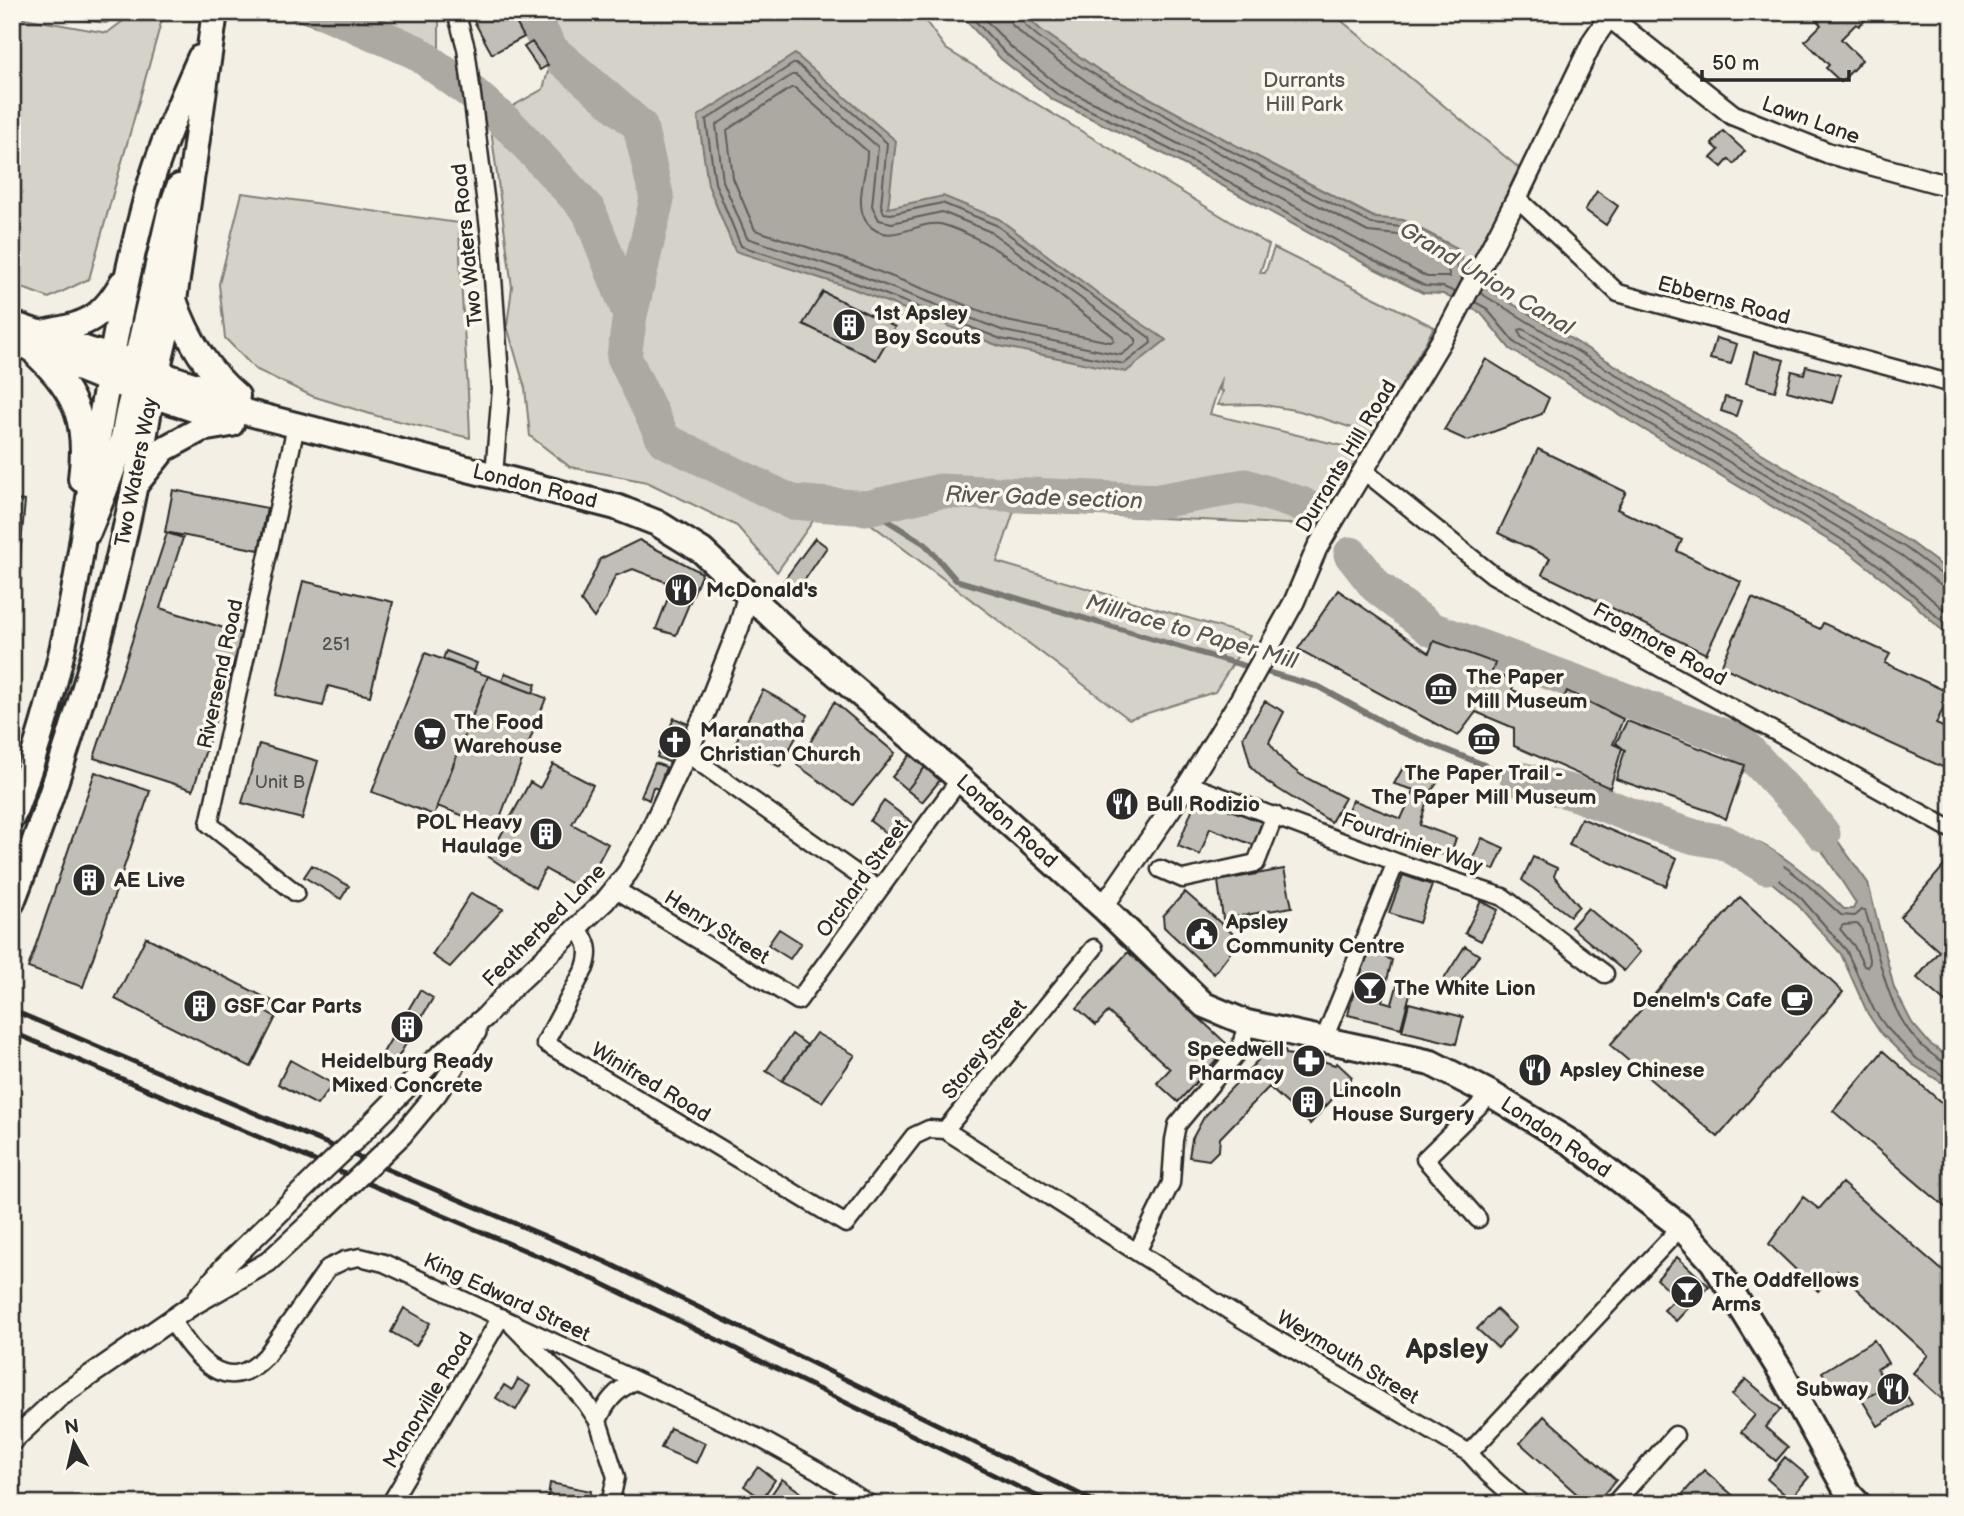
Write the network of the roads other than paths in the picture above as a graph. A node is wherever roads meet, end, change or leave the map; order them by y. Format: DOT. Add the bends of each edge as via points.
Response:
graph roads {
  1 [pos="456,12"];
  2 [pos="1608,14"];
  3 [pos="214,22"];
  4 [pos="197,137"];
  5 [pos="1952,187"];
  6 [pos="1517,198"];
  7 [pos="130,268"];
  8 [pos="174,300"];
  9 [pos="12,324"];
  10 [pos="28,340"];
  11 [pos="114,368"];
  12 [pos="154,382"];
  13 [pos="1952,384"];
  14 [pos="253,414"];
  15 [pos="296,426"];
  16 [pos="1364,471"];
  17 [pos="494,475"];
  18 [pos="135,485"];
  19 [pos="81,551"];
  20 [pos="748,594"];
  21 [pos="686,753"];
  22 [pos="960,779"];
  23 [pos="1188,784"];
  24 [pos="1275,815"];
  25 [pos="12,817"];
  26 [pos="1952,830"];
  27 [pos="1396,862"];
  28 [pos="1160,869"];
  29 [pos="615,889"];
  30 [pos="878,889"];
  31 [pos="296,893"];
  32 [pos="12,902"];
  33 [pos="1103,907"];
  34 [pos="577,927"];
  35 [pos="1094,948"];
  36 [pos="1605,974"];
  37 [pos="798,1001"];
  38 [pos="485,1017"];
  39 [pos="1247,1023"];
  40 [pos="1324,1039"];
  41 [pos="1491,1094"];
  42 [pos="945,1130"];
  43 [pos="1478,1219"];
  44 [pos="846,1224"];
  45 [pos="1681,1227"];
  46 [pos="1137,1252"];
  47 [pos="191,1306"];
  48 [pos="504,1318"];
  49 [pos="171,1320"];
  50 [pos="635,1381"];
  51 [pos="598,1421"];
  52 [pos="1675,1435"];
  53 [pos="12,1441"];
  54 [pos="1469,1453"];
  55 [pos="390,1504"];
  56 [pos="610,1504"];
  57 [pos="869,1504"];
  58 [pos="1522,1504"];
  59 [pos="1614,1504"];
  60 [pos="1858,1504"];
  1 -- 17 [label="street, Two Waters Road" via="466,48 490,236 501,389"];
  2 -- 5 [label="street, Lawn Lane" via="1733,115 1828,153"];
  2 -- 6 [label="street, Durrants Hill Road"];
  3 -- 4 [label="main road, Two Waters Way"];
  3 -- 7 [label="main road, Two Waters Way" via="148,191"];
  4 -- 8 [label="main road, Two Waters Way"];
  4 -- 11 [label="main road" via="170,212 138,353"];
  6 -- 13 [label="street, Ebberns Road" via="1618,293"];
  6 -- 16 [label="street, Durrants Hill Road" via="1450,326"];
  7 -- 10 [label="main road" via="112,300 81,326"];
  7 -- 11 [label="main road, Two Waters Way"];
  8 -- 12 [label="main road, Two Waters Way"];
  8 -- 14 [label="main road" via="183,327 209,370"];
  9 -- 10 [label="main road, London Road"];
  10 -- 11 [label="main road, London Road"];
  10 -- 11 [label="main road, London Road" via="84,370"];
  10 -- 19 [label="main road" via="67,388 81,422 85,450 80,482"];
  11 -- 12 [label="main road, London Road"];
  11 -- 19 [label="main road, Two Waters Way"];
  12 -- 14 [label="main road, London Road" via="205,412"];
  12 -- 18 [label="main road, Two Waters Way"];
  12 -- 19 [label="main road" via="131,398 123,437"];
  14 -- 15 [label="main road, London Road"];
  14 -- 18 [label="main road" via="201,429 164,449"];
  15 -- 17 [label="main road, London Road"];
  15 -- 31 [label="street, Riversend Road" via="209,824"];
  16 -- 23 [label="street, Durrants Hill Road" via="1317,548 1294,602 1241,698"];
  16 -- 26 [label="street, Frogmore Road" via="1493,575"];
  17 -- 20 [label="main road, London Road" via="616,507 657,523 702,551"];
  18 -- 32 [label="main road, Two Waters Way" via="70,739"];
  19 -- 25 [label="main road, Two Waters Way" via="54,684"];
  20 -- 21 [label="street, Featherbed Lane" via="739,627"];
  20 -- 22 [label="main road, London Road"];
  21 -- 29 [label="street, Featherbed Lane" via="642,848"];
  21 -- 30 [label="street"];
  22 -- 30 [label="street, Orchard Street"];
  22 -- 33 [label="main road, London Road"];
  23 -- 24 [label="street, Fourdrinier Way"];
  23 -- 33 [label="street, Durrants Hill Road"];
  24 -- 27 [label="street, Fourdrinier Way"];
  24 -- 28 [label="street" via="1256,863 1183,879"];
  27 -- 36 [label="street, Fourdrinier Way" via="1503,897"];
  27 -- 40 [label="street"];
  29 -- 34 [label="street, Featherbed Lane"];
  29 -- 37 [label="street, Henry Street"];
  30 -- 37 [label="street, Orchard Street"];
  33 -- 39 [label="main road, London Road" via="1204,1005"];
  34 -- 38 [label="street, Featherbed Lane"];
  34 -- 44 [label="street, Winifred Road" via="587,942 589,957 545,1043"];
  35 -- 42 [label="street, Storey Street"];
  38 -- 47 [label="street, Featherbed Lane, bridge" via="433,1061 225,1266"];
  38 -- 47 [label="street, Featherbed Lane, bridge" via="437,1093 402,1135 268,1262"];
  39 -- 40 [label="main road, London Road"];
  39 -- 46 [label="street" via="1240,1049 1177,1125 1171,1183"];
  40 -- 41 [label="main road, London Road" via="1431,1063"];
  41 -- 43 [label="street" via="1425,1159"];
  41 -- 45 [label="main road, London Road" via="1573,1144"];
  42 -- 44 [label="street, Storey Street" via="929,1129 914,1136"];
  42 -- 46 [label="street, Weymouth Street"];
  45 -- 54 [label="street"];
  45 -- 60 [label="main road, London Road" via="1713,1262"];
  46 -- 54 [label="street, Weymouth Street"];
  47 -- 49 [label="street, Featherbed Lane"];
  48 -- 49 [label="street, King Edward Street" via="384,1263 359,1257 328,1268 266,1356 241,1373 223,1373 202,1362"];
  48 -- 50 [label="street, King Edward Street"];
  48 -- 51 [label="street" via="569,1383"];
  48 -- 55 [label="street, Manorville Road"];
  49 -- 53 [label="street, Featherbed Lane" via="58,1398"];
  50 -- 51 [label="street" via="610,1398"];
  50 -- 57 [label="street, King Edward Street" via="759,1438"];
  51 -- 56 [label="street" via="616,1477"];
  52 -- 59 [label="street"];
  54 -- 58 [label="street, Weymouth Street"];
}
